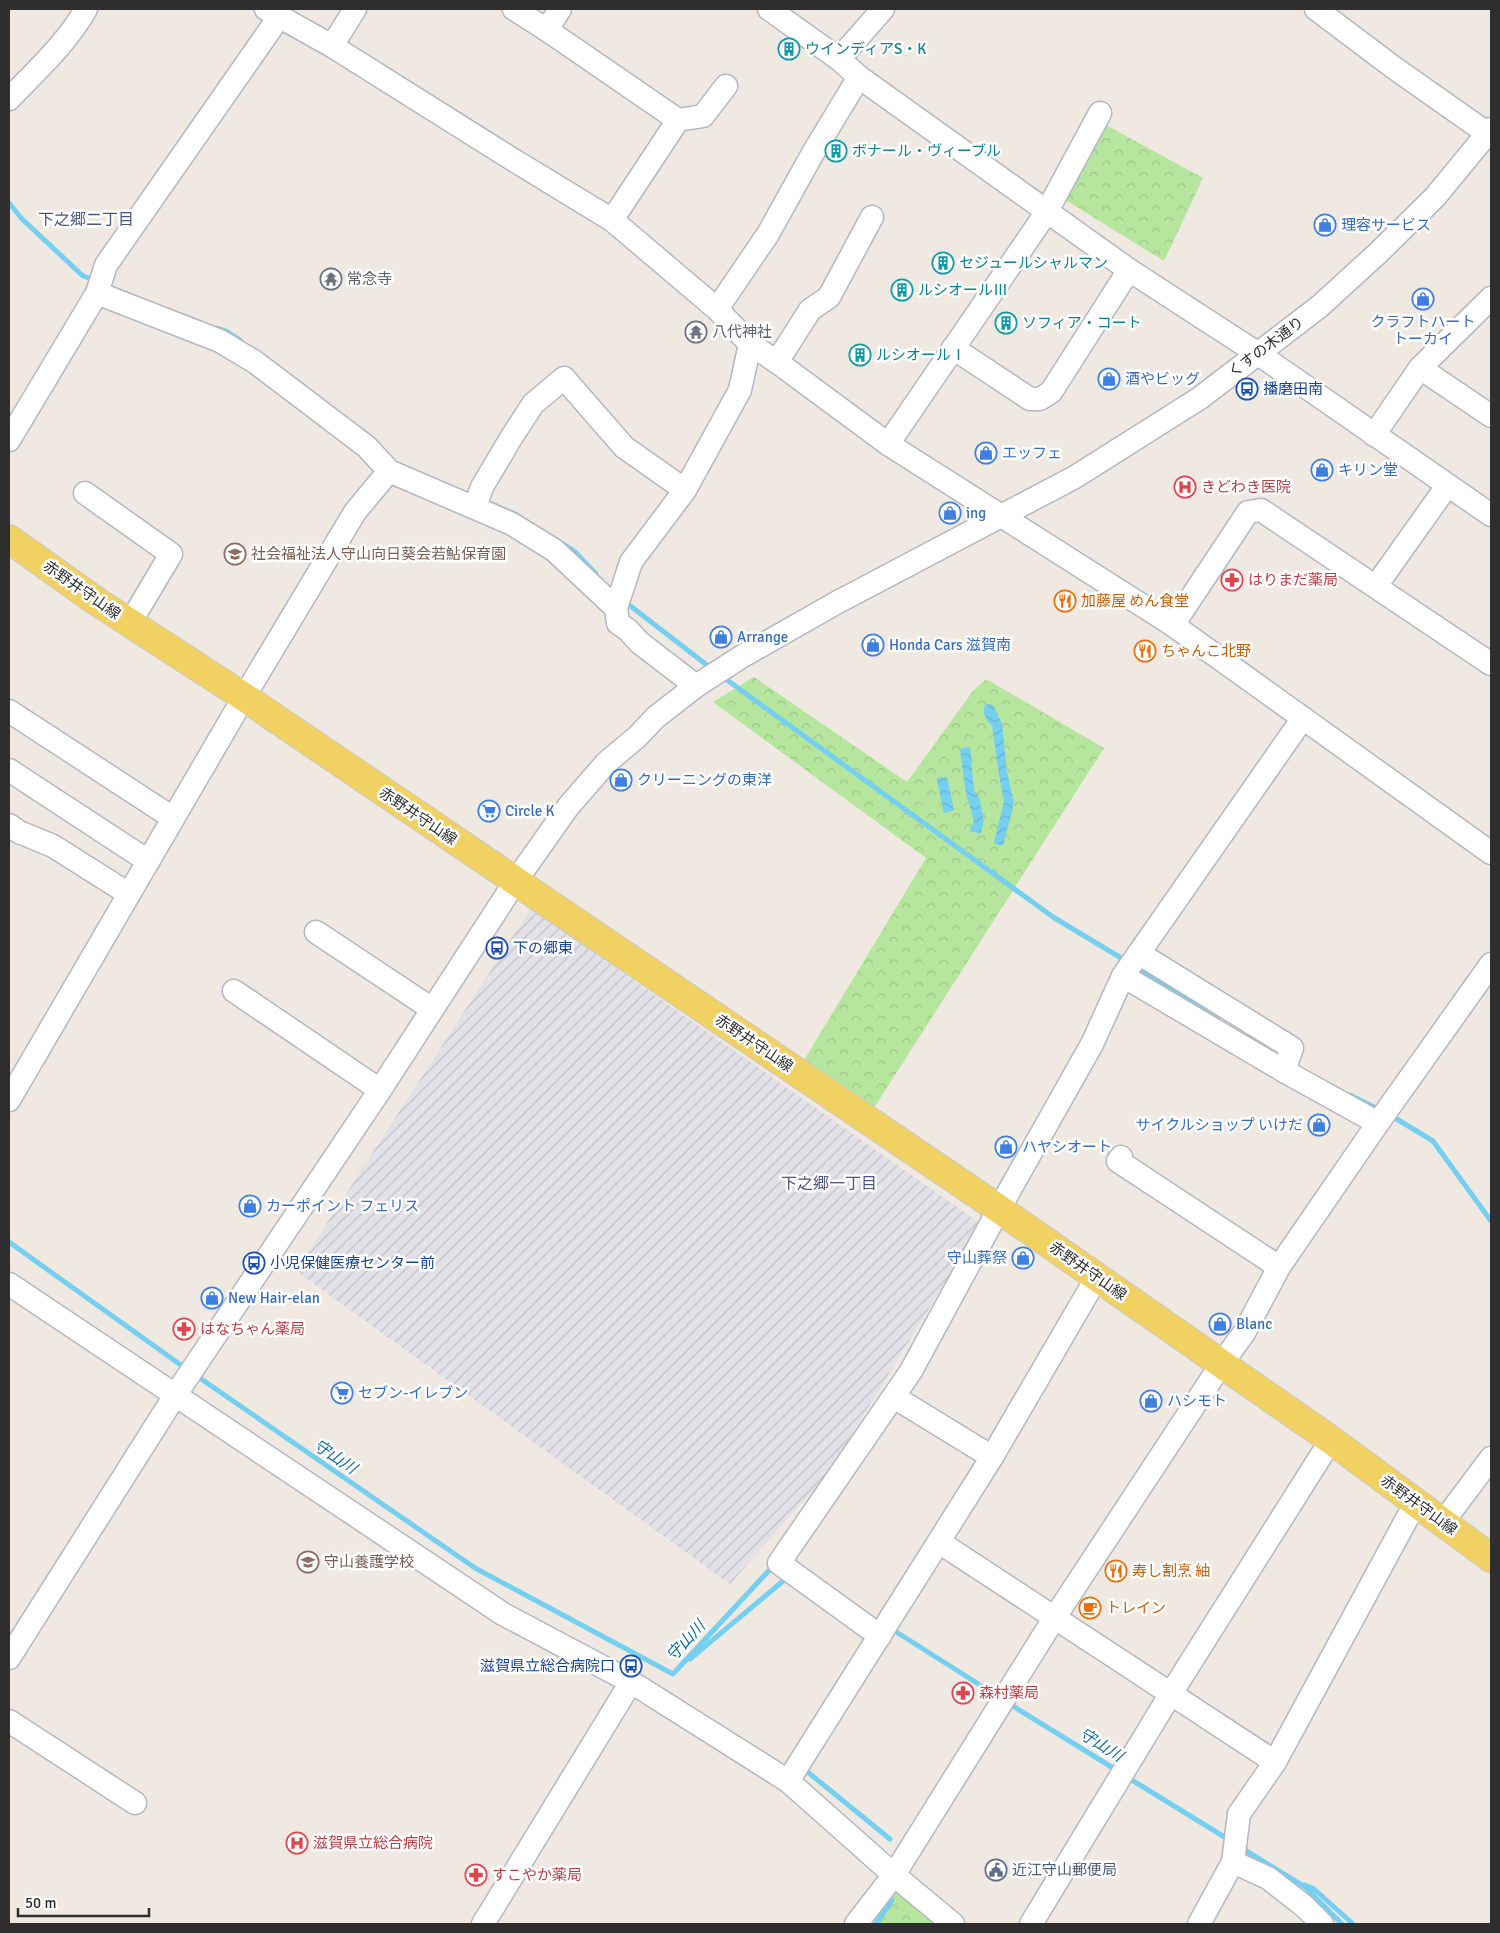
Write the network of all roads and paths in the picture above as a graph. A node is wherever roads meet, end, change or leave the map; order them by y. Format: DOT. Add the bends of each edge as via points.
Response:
graph roads {
  1 [pos="86,9"];
  2 [pos="355,9"];
  3 [pos="514,9"];
  4 [pos="560,9"];
  5 [pos="769,9"];
  6 [pos="883,9"];
  7 [pos="1316,9"];
  8 [pos="273,13"];
  9 [pos="547,30"];
  10 [pos="332,46"];
  11 [pos="839,59"];
  12 [pos="859,77"];
  13 [pos="726,86"];
  14 [pos="9,99"];
  15 [pos="1100,113"];
  16 [pos="678,120"];
  17 [pos="1490,133"];
  18 [pos="1046,213"];
  19 [pos="872,217"];
  20 [pos="612,220"];
  21 [pos="1129,270"];
  22 [pos="97,293"];
  23 [pos="1491,298"];
  24 [pos="717,309"];
  25 [pos="750,344"];
  26 [pos="953,348"];
  27 [pos="1257,354"];
  28 [pos="777,362"];
  29 [pos="1420,368"];
  30 [pos="1491,416"];
  31 [pos="1374,435"];
  32 [pos="9,440"];
  33 [pos="888,444"];
  34 [pos="388,471"];
  35 [pos="1447,486"];
  36 [pos="685,490"];
  37 [pos="85,493"];
  38 [pos="478,499"];
  39 [pos="1491,515"];
  40 [pos="1002,517"];
  41 [pos="9,539"];
  42 [pos="1376,586"];
  43 [pos="618,601"];
  44 [pos="130,623"];
  45 [pos="1173,625"];
  46 [pos="1491,664"];
  47 [pos="696,686"];
  48 [pos="244,697"];
  49 [pos="9,711"];
  50 [pos="1303,718"];
  51 [pos="9,770"];
  52 [pos="173,818"];
  53 [pos="9,825"];
  54 [pos="1491,853"];
  55 [pos="148,861"];
  56 [pos="515,882"];
  57 [pos="129,894"];
  58 [pos="316,932"];
  59 [pos="1140,954"];
  60 [pos="1491,964"];
  61 [pos="1123,976"];
  62 [pos="234,991"];
  63 [pos="432,1009"];
  64 [pos="1228,1009"];
  65 [pos="1216,1030"];
  66 [pos="1284,1071"];
  67 [pos="380,1090"];
  68 [pos="9,1100"];
  69 [pos="1378,1123"];
  70 [pos="1121,1157"];
  71 [pos="999,1209"];
  72 [pos="1279,1267"];
  73 [pos="1097,1277"];
  74 [pos="9,1284"];
  75 [pos="1222,1363"];
  76 [pos="176,1394"];
  77 [pos="894,1397"];
  78 [pos="1331,1440"];
  79 [pos="992,1457"];
  80 [pos="1491,1458"];
  81 [pos="1416,1502"];
  82 [pos="1443,1522"];
  83 [pos="939,1542"];
  84 [pos="1491,1558"];
  85 [pos="1055,1617"];
  86 [pos="880,1636"];
  87 [pos="9,1658"];
  88 [pos="630,1682"];
  89 [pos="1170,1695"];
  90 [pos="9,1721"];
  91 [pos="1275,1762"];
  92 [pos="788,1781"];
  93 [pos="135,1803"];
  94 [pos="1233,1862"];
  95 [pos="894,1875"];
  96 [pos="483,1924"];
  97 [pos="856,1924"];
  98 [pos="953,1924"];
  99 [pos="1031,1924"];
  100 [pos="1199,1924"];
  101 [pos="1322,1924"];
  1 -- 14 [label="street" via="54,52"];
  2 -- 10 [label="street"];
  3 -- 9 [label="street"];
  4 -- 9 [label="street"];
  5 -- 11 [label="street"];
  6 -- 11 [label="street"];
  7 -- 17 [label="street" via="1393,67"];
  8 -- 10 [label="street"];
  8 -- 22 [label="street" via="106,265"];
  9 -- 16 [label="street"];
  10 -- 20 [label="street"];
  11 -- 12 [label="street"];
  12 -- 18 [label="street"];
  12 -- 24 [label="street" via="768,234"];
  13 -- 16 [label="street" via="703,116"];
  15 -- 18 [label="street"];
  16 -- 20 [label="street"];
  17 -- 27 [label="street, くすの木通り" via="1435,197 1378,253 1320,306"];
  18 -- 21 [label="street"];
  18 -- 26 [label="street"];
  19 -- 28 [label="street" via="829,297 810,310"];
  20 -- 24 [label="street"];
  21 -- 26 [label="street" via="1050,392 1040,399 1030,399"];
  21 -- 27 [label="street"];
  22 -- 32 [label="street"];
  22 -- 34 [label="street" via="220,342 255,362 367,447"];
  23 -- 29 [label="street"];
  24 -- 25 [label="street"];
  25 -- 28 [label="street"];
  25 -- 36 [label="street" via="740,390"];
  26 -- 33 [label="street"];
  27 -- 31 [label="street"];
  27 -- 40 [label="street, くすの木通り" via="1200,398 1147,432"];
  28 -- 33 [label="street"];
  29 -- 30 [label="street"];
  29 -- 31 [label="street"];
  31 -- 35 [label="street"];
  33 -- 40 [label="street"];
  34 -- 38 [label="street"];
  34 -- 48 [label="street" via="355,512"];
  35 -- 39 [label="street"];
  35 -- 42 [label="street"];
  36 -- 38 [label="street" via="624,447 564,378 533,404"];
  36 -- 43 [label="street" via="630,562"];
  37 -- 44 [label="street" via="171,554"];
  38 -- 43 [label="street" via="554,550"];
  40 -- 45 [label="street"];
  40 -- 47 [label="street, くすの木通り" via="828,608"];
  41 -- 44 [label="main road, 赤野井守山線"];
  42 -- 45 [label="street" via="1269,514 1262,510 1248,512"];
  42 -- 46 [label="street"];
  43 -- 47 [label="street" via="618,623"];
  44 -- 48 [label="main road, 赤野井守山線"];
  45 -- 50 [label="street"];
  47 -- 56 [label="street, くすの木通り" via="606,763 568,807"];
  48 -- 52 [label="street"];
  48 -- 56 [label="main road, 赤野井守山線"];
  49 -- 52 [label="street"];
  50 -- 54 [label="street"];
  50 -- 59 [label="street"];
  51 -- 55 [label="street"];
  52 -- 55 [label="street"];
  53 -- 57 [label="street" via="53,846"];
  55 -- 57 [label="street"];
  56 -- 63 [label="street, くすの木通り"];
  56 -- 71 [label="main road, 赤野井守山線"];
  57 -- 68 [label="street"];
  58 -- 63 [label="street"];
  59 -- 61 [label="street"];
  59 -- 64 [label="street"];
  60 -- 69 [label="street"];
  61 -- 65 [label="street"];
  61 -- 71 [label="street" via="1092,1044"];
  62 -- 67 [label="street"];
  63 -- 67 [label="street, くすの木通り"];
  64 -- 65 [label="street"];
  64 -- 66 [label="street" via="1292,1048"];
  65 -- 66 [label="street"];
  66 -- 69 [label="street"];
  67 -- 76 [label="street, くすの木通り"];
  69 -- 72 [label="street"];
  70 -- 72 [label="street" via="1118,1161"];
  71 -- 73 [label="main road, 赤野井守山線"];
  71 -- 77 [label="street" via="912,1371"];
  72 -- 75 [label="street" via="1244,1333"];
  73 -- 75 [label="main road, 赤野井守山線"];
  73 -- 79 [label="street"];
  74 -- 76 [label="street"];
  75 -- 78 [label="main road, 赤野井守山線"];
  75 -- 85 [label="street"];
  76 -- 87 [label="street, くすの木通り"];
  76 -- 88 [label="street" via="503,1614"];
  77 -- 79 [label="street"];
  77 -- 86 [label="street" via="779,1563"];
  78 -- 81 [label="main road, 赤野井守山線"];
  78 -- 89 [label="street"];
  79 -- 83 [label="street"];
  80 -- 82 [label="street"];
  81 -- 82 [label="main road, 赤野井守山線"];
  81 -- 91 [label="street"];
  82 -- 84 [label="main road, 赤野井守山線"];
  83 -- 85 [label="street"];
  83 -- 86 [label="street"];
  85 -- 89 [label="street"];
  85 -- 95 [label="street"];
  86 -- 92 [label="street"];
  88 -- 92 [label="street"];
  88 -- 96 [label="street"];
  89 -- 91 [label="street"];
  89 -- 99 [label="street"];
  90 -- 93 [label="street"];
  91 -- 94 [label="street" via="1239,1814"];
  92 -- 95 [label="street"];
  94 -- 100 [label="street"];
  94 -- 101 [label="street" via="1268,1878"];
  95 -- 97 [label="street"];
  95 -- 98 [label="street"];
}
